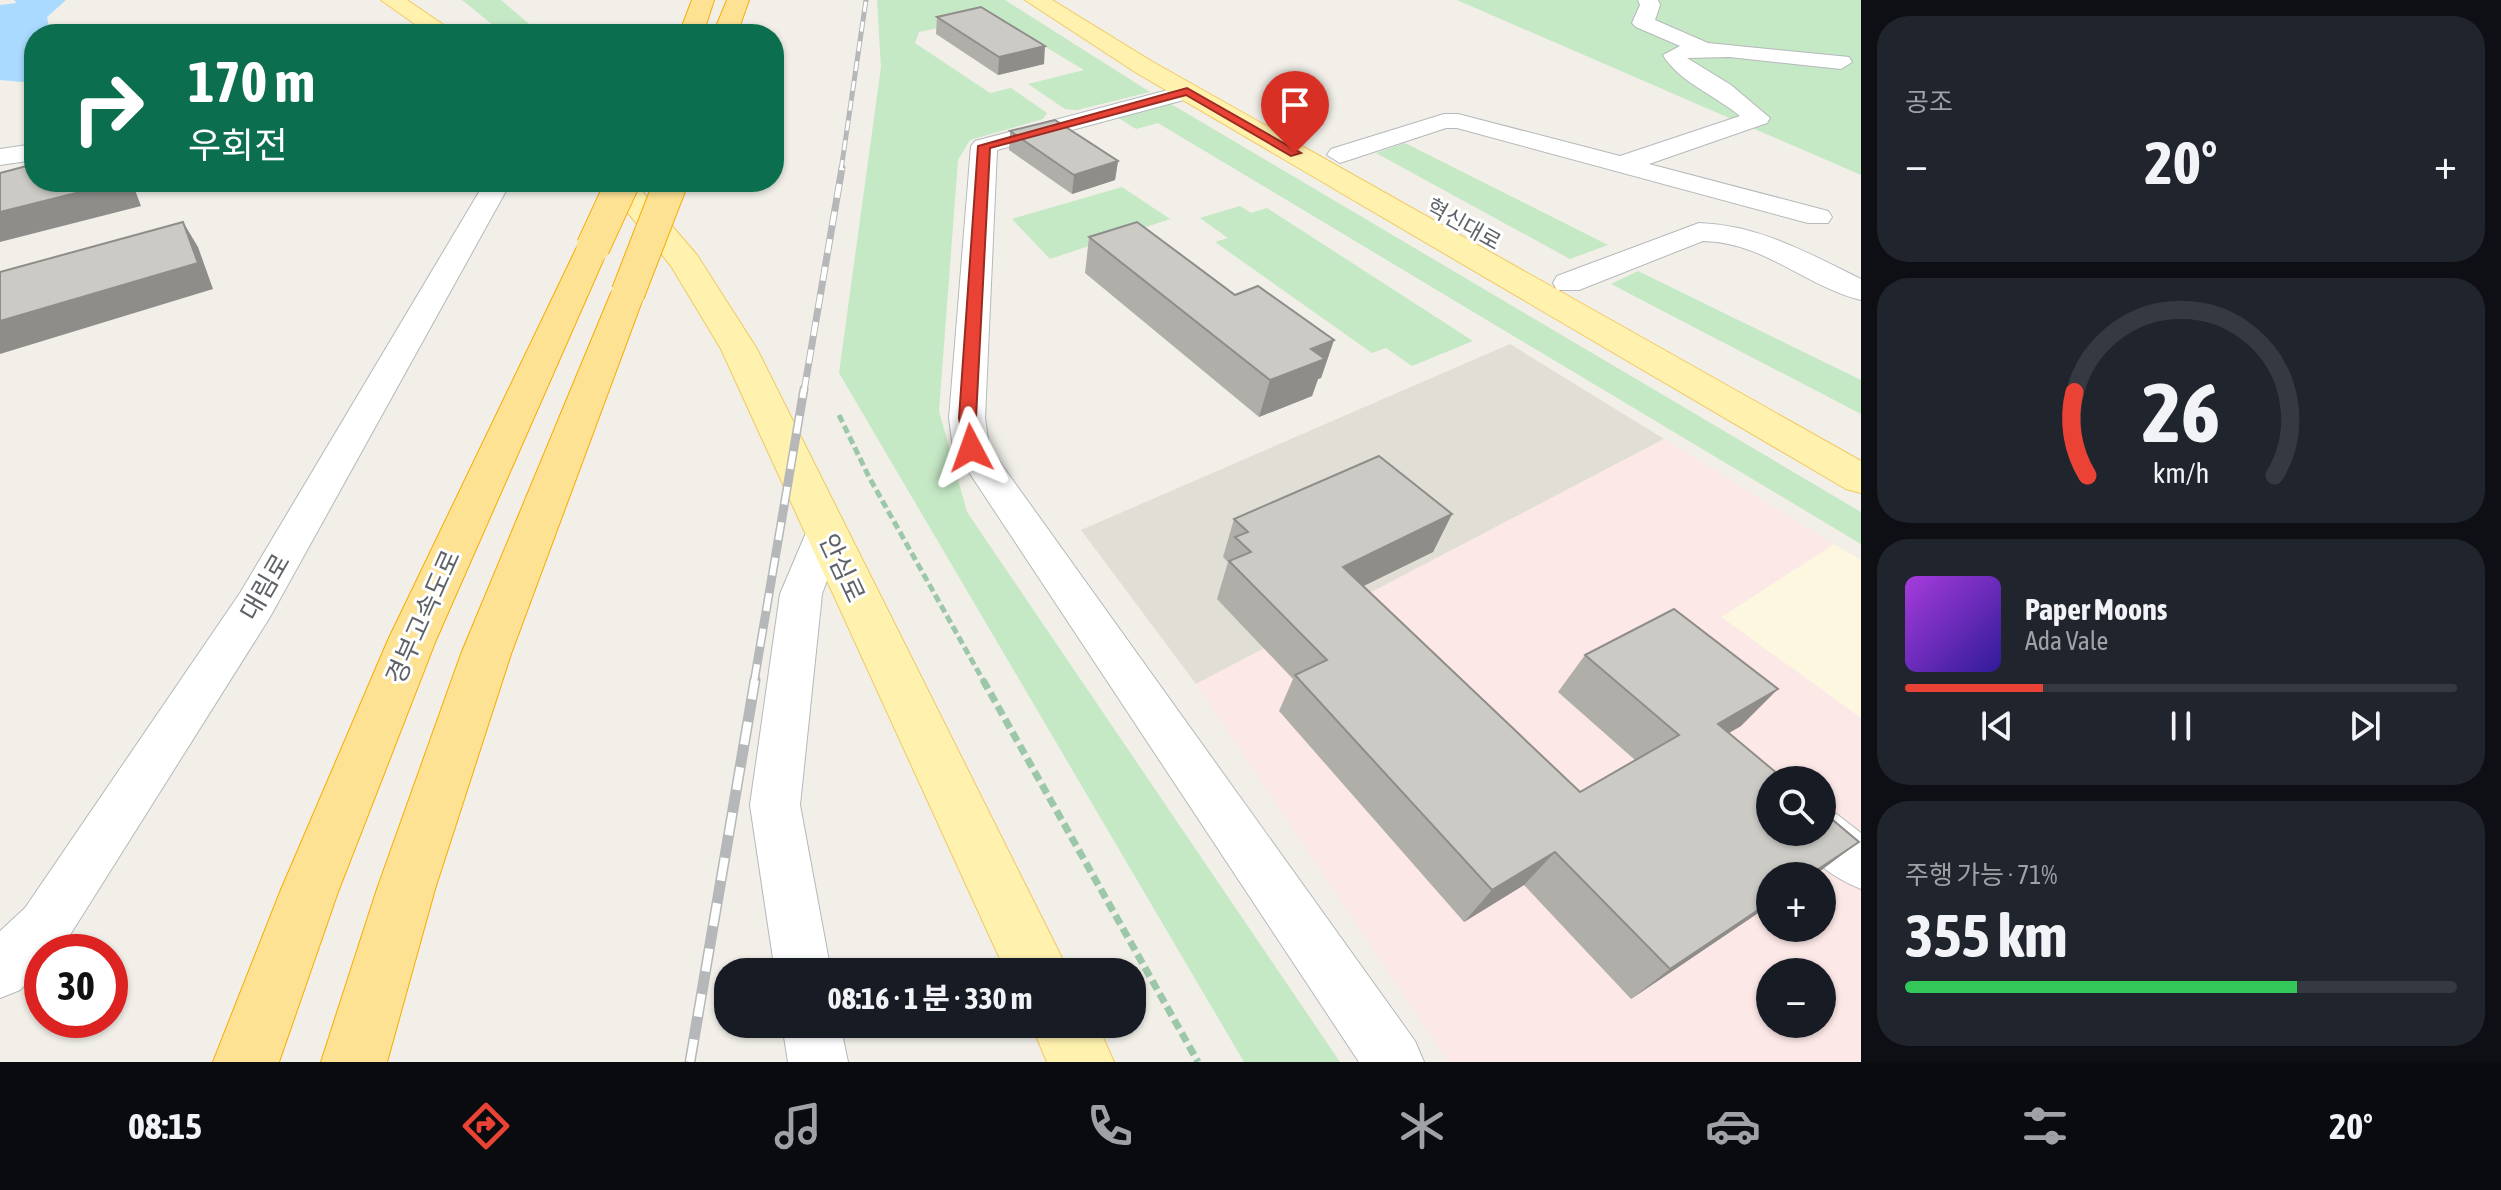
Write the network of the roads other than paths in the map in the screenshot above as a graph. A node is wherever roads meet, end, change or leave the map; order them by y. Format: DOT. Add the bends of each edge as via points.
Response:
graph roads {
  1 [pos="392,0"];
  2 [pos="703,0"];
  3 [pos="738,0"];
  4 [pos="1036,0"];
  5 [pos="1068,0"];
  6 [pos="1648,0"];
  7 [pos="429,24"];
  8 [pos="695,24"];
  9 [pos="729,24"];
  10 [pos="1700,47"];
  11 [pos="1841,62"];
  12 [pos="1187,92"];
  13 [pos="24,153"];
  14 [pos="1340,155"];
  15 [pos="0,157"];
  16 [pos="1623,164"];
  17 [pos="492,192"];
  18 [pos="616,192"];
  19 [pos="628,192"];
  20 [pos="667,192"];
  21 [pos="1818,217"];
  22 [pos="1568,283"];
  23 [pos="1861,291"];
  24 [pos="1861,447"];
  25 [pos="1861,479"];
  26 [pos="825,531"];
  27 [pos="1836,844"];
  28 [pos="1861,864"];
  29 [pos="801,958"];
  30 [pos="1031,958"];
  31 [pos="0,970"];
  32 [pos="814,1038"];
  33 [pos="1070,1038"];
  34 [pos="246,1062"];
  35 [pos="354,1062"];
  36 [pos="818,1062"];
  37 [pos="1081,1062"];
  38 [pos="1394,1062"];
  1 -- 7 [label="main road"];
  2 -- 8 [label="highway"];
  3 -- 9 [label="highway"];
  4 -- 12 [label="main road"];
  5 -- 14 [label="main road, 혁신대로"];
  6 -- 10 [label="street" via="1643,23"];
  10 -- 11 [label="street"];
  10 -- 16 [label="street" via="1674,55 1682,68 1723,90 1758,118"];
  12 -- 25 [label="main road"];
  12 -- 38 [label="street" via="984,146 967,418 971,448"];
  13 -- 15 [label="street"];
  14 -- 16 [label="street" via="1458,121"];
  14 -- 22 [label="main road, 혁신대로"];
  16 -- 21 [label="street"];
  17 -- 31 [label="street, 대림로" via="255,605 53,915"];
  18 -- 34 [label="highway, 경부고속도로, bridge" via="412,640"];
  19 -- 26 [label="main road, 안심로" via="685,262 739,349"];
  20 -- 35 [label="highway, bridge" via="486,654"];
  22 -- 23 [label="street" via="1699,232 1714,231 1750,239"];
  22 -- 24 [label="main road, 혁신대로"];
  26 -- 29 [label="street" via="801,594 775,805"];
  26 -- 30 [label="main road, 안심로"];
  27 -- 28 [label="street"];
  32 -- 36 [label="street"];
  33 -- 37 [label="main road"];
}
